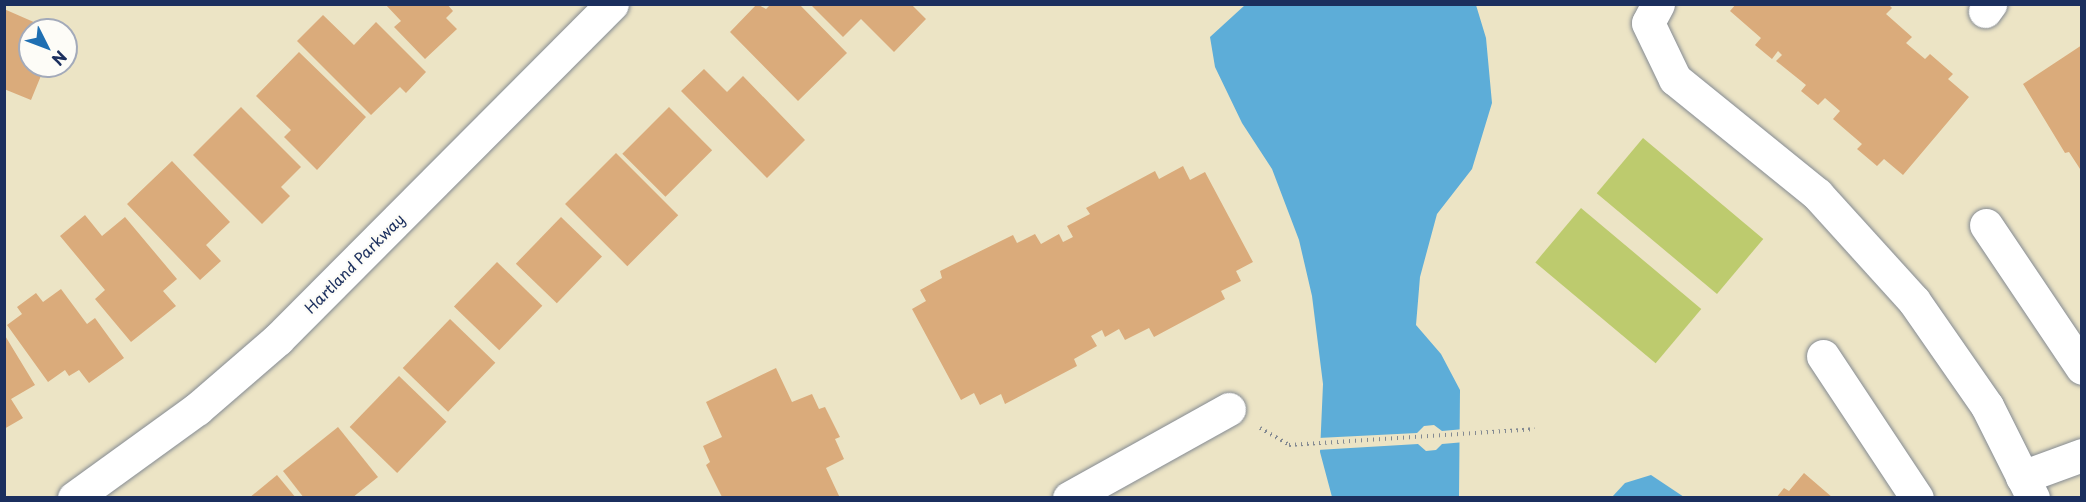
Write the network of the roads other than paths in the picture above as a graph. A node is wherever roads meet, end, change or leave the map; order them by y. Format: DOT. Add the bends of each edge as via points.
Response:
graph roads {
  1 [pos="1658,4"];
  2 [pos="609,6"];
  3 [pos="1986,225"];
  4 [pos="1823,356"];
  5 [pos="2082,368"];
  6 [pos="1229,410"];
  7 [pos="2082,455"];
  8 [pos="2028,487"];
  9 [pos="74,498"];
  10 [pos="1069,498"];
  11 [pos="1917,498"];
  1 -- 8 [label="street" via="1648,23 1675,79 1817,194 1914,301 1987,406"];
  2 -- 9 [label="street, Hartland Parkway" via="278,339 198,409"];
  3 -- 5 [label="street"];
  4 -- 11 [label="street"];
  6 -- 10 [label="street"];
  7 -- 8 [label="street"];
}
